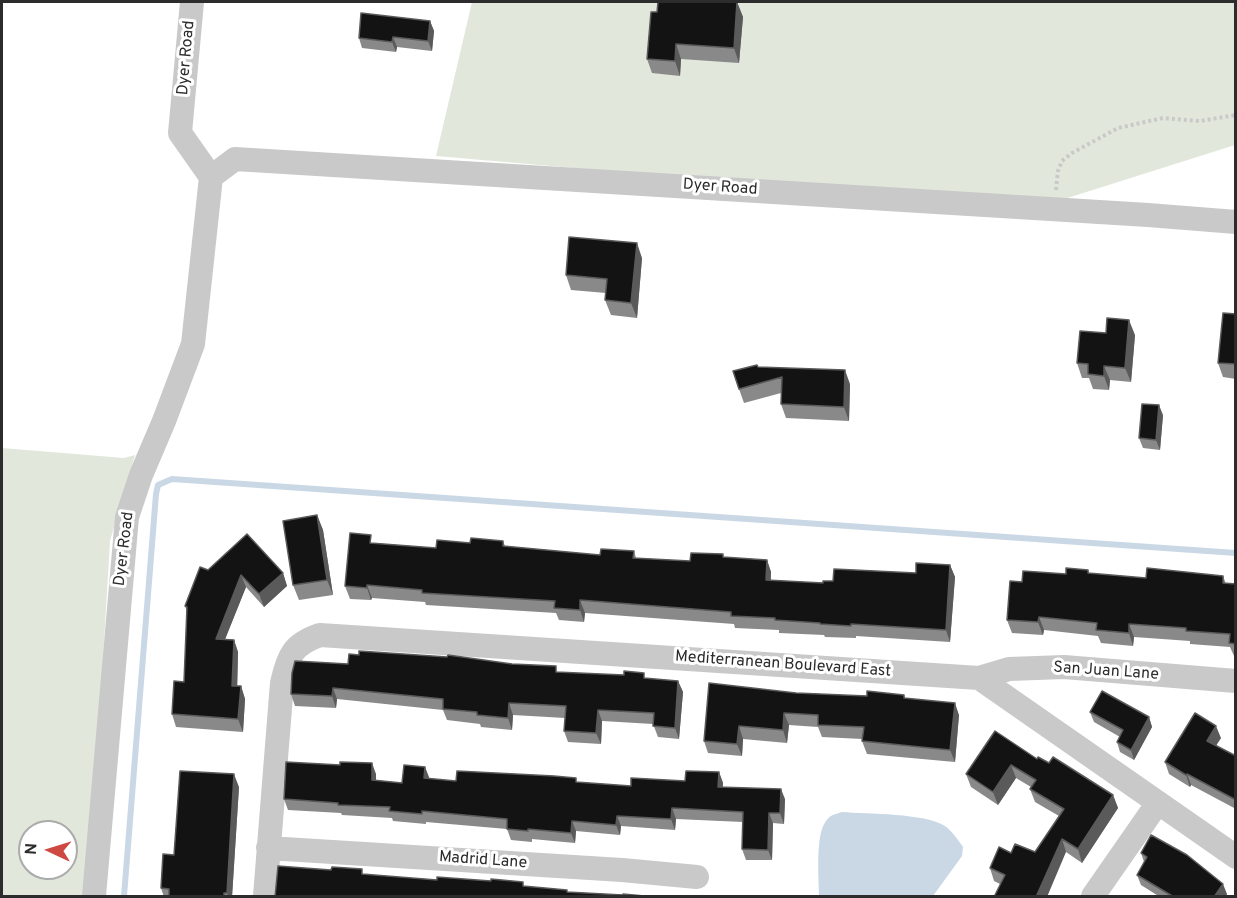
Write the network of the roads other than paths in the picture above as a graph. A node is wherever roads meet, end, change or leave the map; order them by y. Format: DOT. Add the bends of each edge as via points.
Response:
graph roads {
  1 [pos="192,2"];
  2 [pos="211,177"];
  3 [pos="1236,222"];
  4 [pos="978,678"];
  5 [pos="1236,681"];
  6 [pos="1157,804"];
  7 [pos="268,848"];
  8 [pos="1236,857"];
  9 [pos="697,877"];
  10 [pos="94,897"];
  11 [pos="265,897"];
  12 [pos="1093,897"];
  1 -- 2 [label="street, Dyer Road" via="180,133"];
  2 -- 3 [label="street, Dyer Road" via="235,159"];
  2 -- 10 [label="street, Dyer Road" via="193,344 127,517"];
  4 -- 5 [label="street, San Juan Lane" via="1009,669 1064,667"];
  4 -- 6 [label="street"];
  4 -- 7 [label="street, Mediterranean Boulevard East" via="320,635 306,639 286,662"];
  6 -- 8 [label="street"];
  6 -- 12 [label="street"];
  7 -- 9 [label="street, Madrid Lane"];
  7 -- 11 [label="street"];
}
